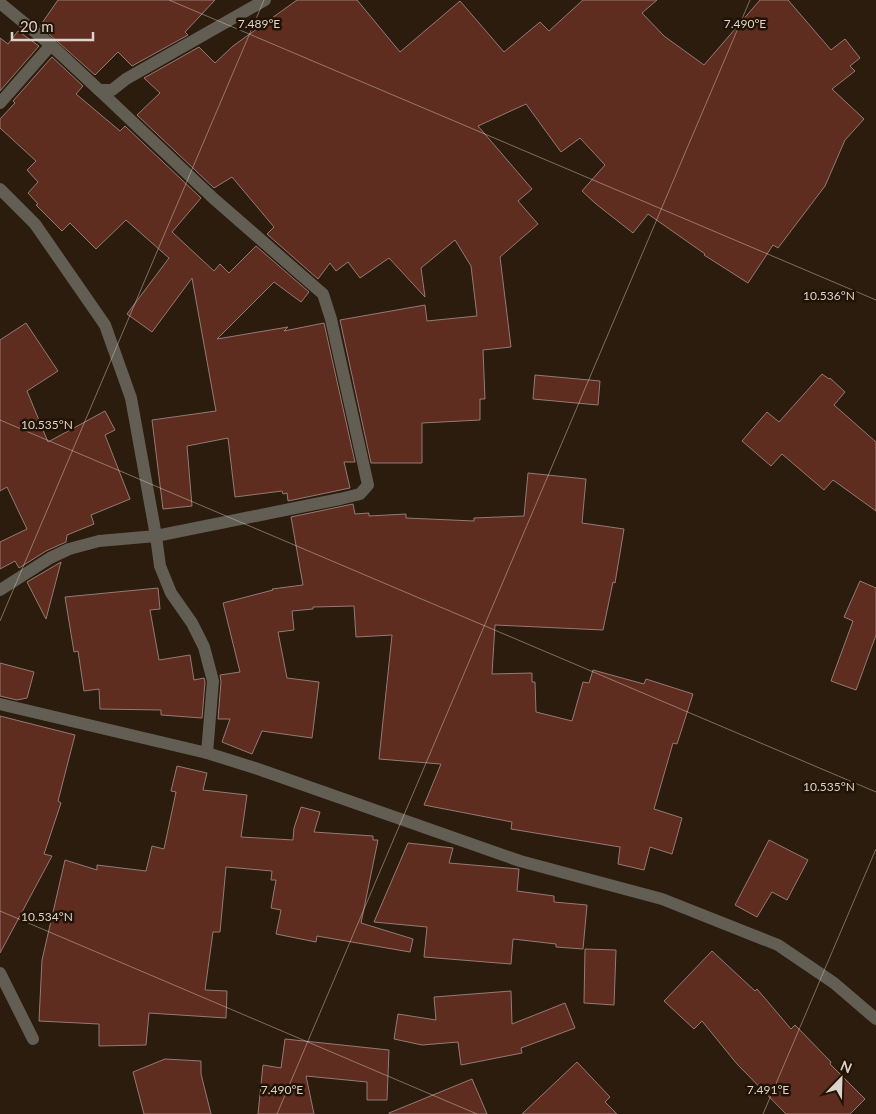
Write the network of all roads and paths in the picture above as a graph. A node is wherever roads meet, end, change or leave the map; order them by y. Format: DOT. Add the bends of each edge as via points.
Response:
graph roads {
  1 [pos="265,0"];
  2 [pos="0,3"];
  3 [pos="51,44"];
  4 [pos="99,90"];
  5 [pos="0,103"];
  6 [pos="0,189"];
  7 [pos="156,536"];
  8 [pos="0,590"];
  9 [pos="0,704"];
  10 [pos="207,754"];
  11 [pos="0,973"];
  12 [pos="876,1019"];
  13 [pos="33,1039"];
  1 -- 4 [label="street" via="112,90"];
  2 -- 3 [label="street"];
  3 -- 4 [label="street"];
  3 -- 5 [label="street"];
  4 -- 7 [label="street" via="213,198 323,294 368,485 360,494 340,499"];
  6 -- 7 [label="street" via="35,224 105,325 131,398"];
  7 -- 8 [label="street" via="98,541 69,549"];
  7 -- 10 [label="street" via="160,566 171,593 192,623 204,648 213,682"];
  9 -- 10 [label="street"];
  10 -- 12 [label="street" via="520,861 662,900 778,945 834,984"];
  11 -- 13 [label="street"];
}
